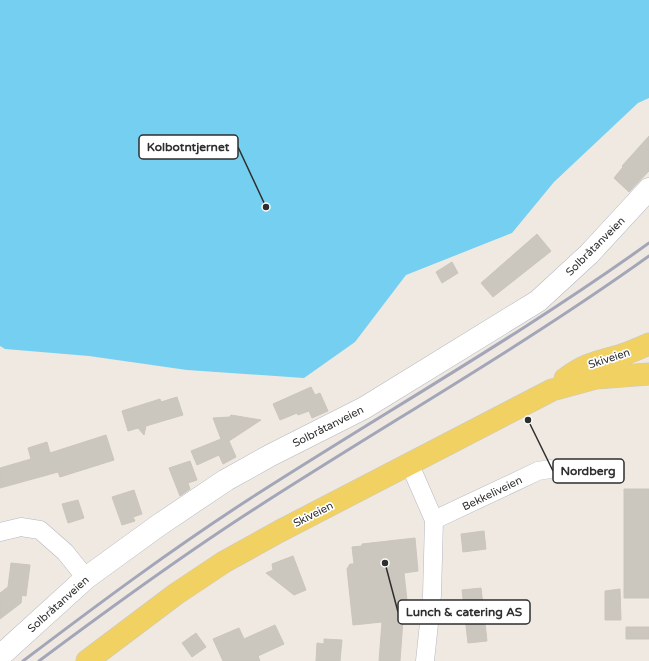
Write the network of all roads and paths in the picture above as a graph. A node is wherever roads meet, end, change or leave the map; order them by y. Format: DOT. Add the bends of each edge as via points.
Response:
graph roads {
  1 [pos="649,189"];
  2 [pos="649,344"];
  3 [pos="649,374"];
  4 [pos="552,390"];
  5 [pos="410,465"];
  6 [pos="550,469"];
  7 [pos="434,520"];
  8 [pos="0,532"];
  9 [pos="86,578"];
  10 [pos="0,656"];
  11 [pos="87,661"];
  12 [pos="425,661"];
  1 -- 9 [label="street, Solbråtanveien" via="589,254 538,301 364,408 226,480"];
  2 -- 4 [label="main road, Skiveien" via="579,369"];
  3 -- 4 [label="main road, Skiveien" via="596,378"];
  4 -- 5 [label="main road, Skiveien"];
  5 -- 7 [label="street"];
  5 -- 11 [label="main road, Skiveien" via="280,531 218,566"];
  6 -- 7 [label="street, Bekkeliveien" via="538,471"];
  7 -- 12 [label="street" via="432,595"];
  8 -- 9 [label="street" via="21,527 40,530 65,552"];
  9 -- 10 [label="street, Solbråtanveien"];
}
